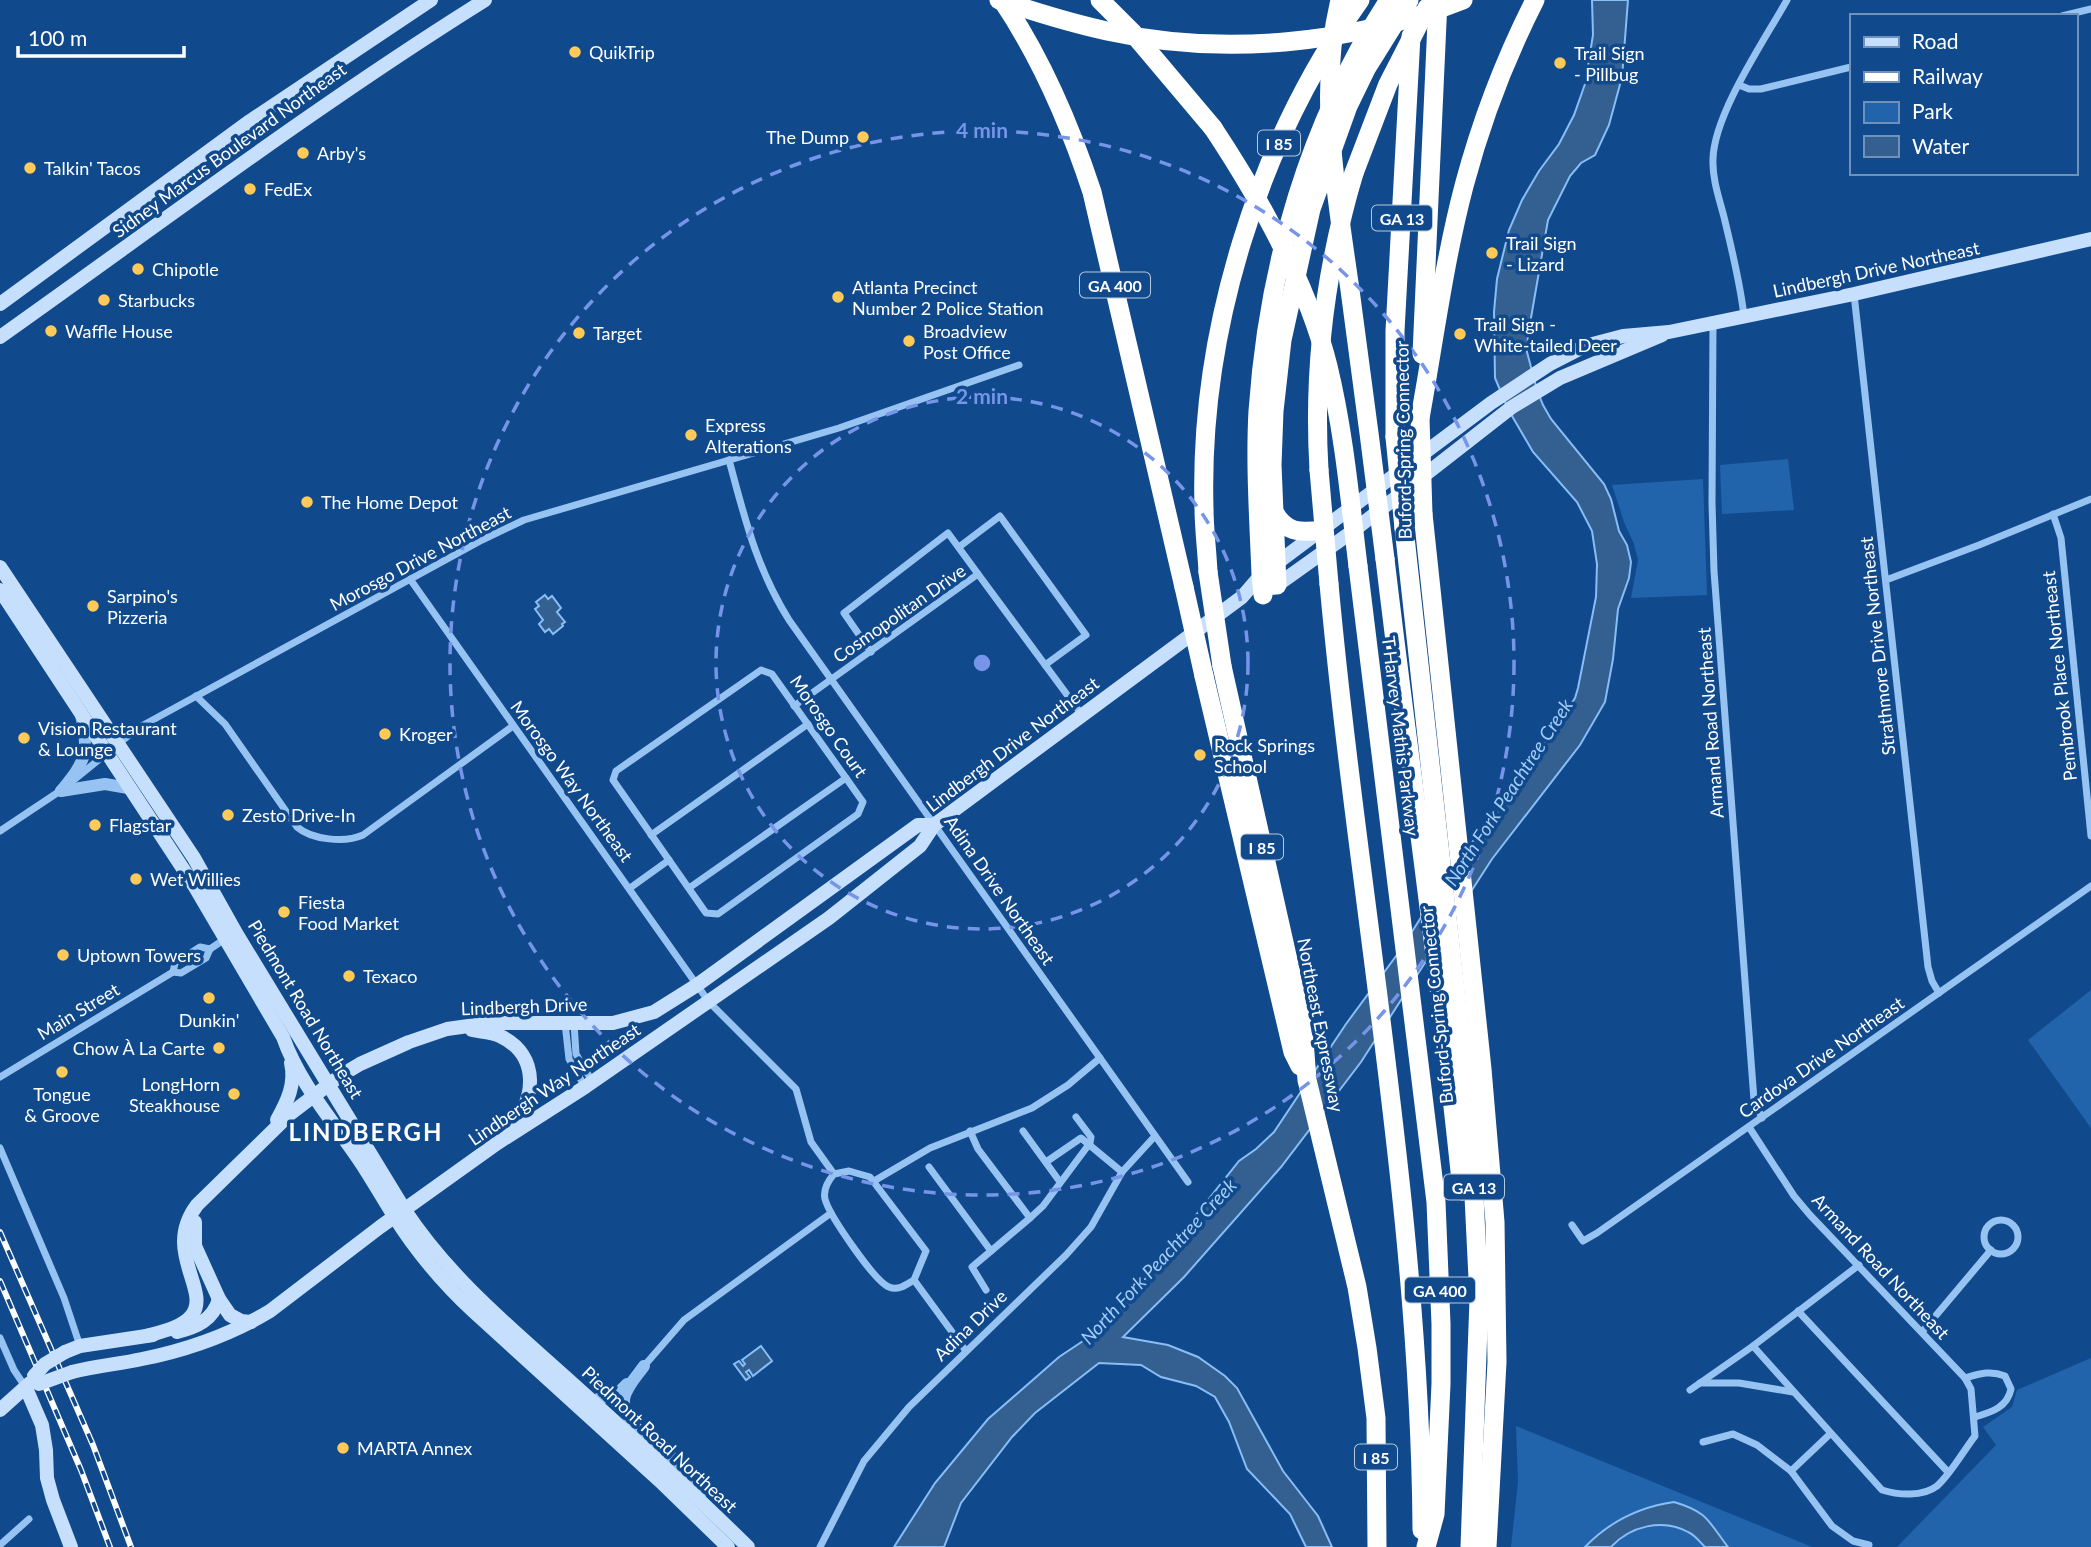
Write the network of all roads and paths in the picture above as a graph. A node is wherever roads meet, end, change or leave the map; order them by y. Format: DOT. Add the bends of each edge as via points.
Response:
graph roads {
  1 [pos="431,0"];
  2 [pos="485,0"];
  3 [pos="1000,0"];
  4 [pos="1100,0"];
  5 [pos="1340,0"];
  6 [pos="1360,0"];
  7 [pos="1389,0"];
  8 [pos="1411,0"];
  9 [pos="1432,0"];
  10 [pos="1438,0"];
  11 [pos="1462,0"];
  12 [pos="1535,0"];
  13 [pos="1787,0"];
  14 [pos="2091,9"];
  15 [pos="2070,14"];
  16 [pos="1850,67"];
  17 [pos="1740,85"];
  18 [pos="2091,239"];
  19 [pos="1854,294"];
  20 [pos="0,304"];
  21 [pos="1744,317"];
  22 [pos="1713,323"];
  23 [pos="1669,332"];
  24 [pos="0,337"];
  25 [pos="1019,365"];
  26 [pos="1420,418"];
  27 [pos="729,460"];
  28 [pos="2091,499"];
  29 [pos="1273,510"];
  30 [pos="2053,514"];
  31 [pos="1323,530"];
  32 [pos="959,547"];
  33 [pos="0,568"];
  34 [pos="978,574"];
  35 [pos="410,579"];
  36 [pos="1269,580"];
  37 [pos="1886,580"];
  38 [pos="0,590"];
  39 [pos="872,652"];
  40 [pos="1045,665"];
  41 [pos="833,680"];
  42 [pos="196,696"];
  43 [pos="794,706"];
  44 [pos="80,715"];
  45 [pos="1082,716"];
  46 [pos="808,724"];
  47 [pos="513,726"];
  48 [pos="118,745"];
  49 [pos="106,755"];
  50 [pos="846,778"];
  51 [pos="128,788"];
  52 [pos="61,791"];
  53 [pos="934,825"];
  54 [pos="0,831"];
  55 [pos="651,835"];
  56 [pos="2091,836"];
  57 [pos="670,860"];
  58 [pos="2091,886"];
  59 [pos="630,888"];
  60 [pos="689,888"];
  61 [pos="226,939"];
  62 [pos="209,949"];
  63 [pos="173,972"];
  64 [pos="697,985"];
  65 [pos="1939,993"];
  66 [pos="709,1002"];
  67 [pos="570,1023"];
  68 [pos="447,1029"];
  69 [pos="290,1058"];
  70 [pos="1100,1058"];
  71 [pos="0,1077"];
  72 [pos="1307,1080"];
  73 [pos="330,1084"];
  74 [pos="589,1084"];
  75 [pos="314,1096"];
  76 [pos="1076,1117"];
  77 [pos="1762,1118"];
  78 [pos="1749,1127"];
  79 [pos="970,1130"];
  80 [pos="1023,1131"];
  81 [pos="270,1133"];
  82 [pos="1155,1136"];
  83 [pos="1090,1143"];
  84 [pos="496,1144"];
  85 [pos="0,1148"];
  86 [pos="1046,1162"];
  87 [pos="929,1167"];
  88 [pos="1122,1172"];
  89 [pos="834,1174"];
  90 [pos="873,1181"];
  91 [pos="1059,1182"];
  92 [pos="1188,1182"];
  93 [pos="197,1205"];
  94 [pos="399,1213"];
  95 [pos="831,1213"];
  96 [pos="1030,1218"];
  97 [pos="1572,1225"];
  98 [pos="1991,1250"];
  99 [pos="991,1251"];
  100 [pos="1859,1265"];
  101 [pos="915,1280"];
  102 [pos="986,1290"];
  103 [pos="219,1298"];
  104 [pos="1798,1311"];
  105 [pos="251,1322"];
  106 [pos="1922,1332"];
  107 [pos="146,1336"];
  108 [pos="0,1338"];
  109 [pos="80,1346"];
  110 [pos="1753,1346"];
  111 [pos="966,1350"];
  112 [pos="644,1366"];
  113 [pos="1965,1378"];
  114 [pos="33,1383"];
  115 [pos="1700,1383"];
  116 [pos="1478,1384"];
  117 [pos="1690,1390"];
  118 [pos="1793,1392"];
  119 [pos="591,1401"];
  120 [pos="0,1410"];
  121 [pos="1975,1417"];
  122 [pos="1830,1434"];
  123 [pos="1703,1442"];
  124 [pos="1791,1471"];
  125 [pos="1948,1472"];
  126 [pos="703,1504"];
  127 [pos="29,1519"];
  128 [pos="1377,1540"];
  129 [pos="0,1545"];
  130 [pos="1869,1545"];
  131 [pos="71,1547"];
  132 [pos="728,1547"];
  133 [pos="748,1547"];
  134 [pos="820,1547"];
  135 [pos="1424,1547"];
  136 [pos="1470,1547"];
  137 [pos="1487,1547"];
  1 -- 20 [label="main road, Sidney Marcus Boulevard Northeast" via="250,121"];
  2 -- 24 [label="main road, Sidney Marcus Boulevard Northeast" via="393,57"];
  3 -- 11 [label="highway, bridge" via="1109,32 1228,44 1352,33"];
  3 -- 72 [label="highway, GA 400, bridge" via="1047,78 1092,192 1293,1052"];
  4 -- 135 [label="highway, T Harvey Mathis Parkway / GA 400, bridge" via="1213,128 1252,190 1288,257 1328,365 1345,460 1436,1202 1441,1324 1435,1514"];
  5 -- 116 [label="highway, bridge" via="1330,92 1339,212 1442,1009"];
  6 -- 72 [label="highway, Northeast Expressway / I 85, bridge" via="1313,74 1273,155 1242,240 1217,342 1205,447 1208,572 1222,666 1303,1027"];
  7 -- 36 [label="highway" via="1347,73 1297,193 1271,306 1258,413"];
  8 -- 29 [label="highway" via="1348,106 1311,208 1282,340 1274,411"];
  8 -- 116 [label="highway, Buford-Spring Connector / GA 13, bridge" via="1395,331 1395,437 1471,1135"];
  9 -- 135 [label="highway, I 85, bridge" via="1388,84 1354,173 1337,239 1317,381 1319,470 1340,710 1405,1223 1416,1348"];
  10 -- 26 [label="highway, Buford-Spring Connector / GA 13"];
  12 -- 26 [label="highway" via="1498,85 1465,184"];
  13 -- 17 [label="street"];
  14 -- 15 [label="street"];
  16 -- 17 [label="street" via="1761,89"];
  17 -- 21 [label="street" via="1718,127 1713,162"];
  18 -- 19 [label="main road, Lindbergh Drive Northeast"];
  19 -- 21 [label="main road, Lindbergh Drive Northeast"];
  19 -- 37 [label="street, Strathmore Drive Northeast"];
  21 -- 22 [label="main road, Lindbergh Drive Northeast"];
  22 -- 23 [label="main road, Lindbergh Drive Northeast"];
  22 -- 77 [label="street, Armand Road Northeast" via="1714,571 1755,1100"];
  23 -- 31 [label="main road, Lindbergh Drive Northeast" via="1623,336 1586,346 1550,364"];
  23 -- 36 [label="main road, Lindbergh Drive Northeast" via="1560,378 1512,407 1353,531"];
  25 -- 27 [label="street, Morosgo Drive Northeast" via="839,428"];
  26 -- 137 [label="highway, Buford-Spring Connector / GA 13, bridge" via="1423,514 1489,1136 1497,1362"];
  27 -- 35 [label="street, Morosgo Drive Northeast" via="524,520"];
  27 -- 41 [label="street, Adina Drive Northeast" via="763,573 789,620"];
  28 -- 30 [label="street"];
  29 -- 31 [label="highway" via="1283,526 1306,533"];
  29 -- 36 [label="highway"];
  30 -- 37 [label="street"];
  30 -- 56 [label="street, Pembrook Place Northeast" via="2061,538"];
  31 -- 36 [label="main road, Lindbergh Drive Northeast"];
  32 -- 34 [label="street"];
  32 -- 39 [label="street" via="948,533 844,613"];
  32 -- 40 [label="street" via="1000,516 1086,635"];
  33 -- 48 [label="main road, Piedmont Road Northeast"];
  34 -- 39 [label="street, Cosmopolitan Drive"];
  34 -- 40 [label="street, Cosmopolitan Drive"];
  35 -- 42 [label="street, Morosgo Drive Northeast"];
  35 -- 47 [label="street, Morosgo Way Northeast"];
  36 -- 45 [label="main road, Lindbergh Drive Northeast"];
  37 -- 65 [label="street, Strathmore Drive Northeast" via="1928,967"];
  38 -- 44 [label="main road, Piedmont Road Northeast"];
  39 -- 41 [label="street, Cosmopolitan Drive"];
  40 -- 45 [label="street, Cosmopolitan Drive"];
  41 -- 43 [label="street, Cosmopolitan Drive"];
  41 -- 53 [label="street, Adina Drive Northeast"];
  42 -- 47 [label="street" via="225,724 297,827 312,836 345,839 363,835"];
  42 -- 48 [label="street, Morosgo Drive Northeast" via="138,728"];
  43 -- 46 [label="street, Morosgo Court"];
  43 -- 55 [label="street, Morosgo Court" via="772,674 761,670 616,771 613,780"];
  44 -- 49 [label="main road, Piedmont Road Northeast"];
  44 -- 52 [label="street" via="85,751"];
  45 -- 53 [label="main road, Lindbergh Drive Northeast"];
  46 -- 50 [label="street, Morosgo Court"];
  46 -- 55 [label="street"];
  47 -- 59 [label="street, Morosgo Way Northeast"];
  48 -- 49 [label="street, Morosgo Drive Northeast"];
  48 -- 73 [label="main road, Piedmont Road Northeast" via="194,858"];
  49 -- 51 [label="main road, Piedmont Road Northeast"];
  49 -- 52 [label="street, Morosgo Drive Northeast"];
  50 -- 60 [label="street"];
  50 -- 60 [label="street, Morosgo Court" via="863,803 858,814 718,914 706,913"];
  51 -- 52 [label="street" via="105,783"];
  51 -- 61 [label="main road, Piedmont Road Northeast"];
  52 -- 54 [label="street, Morosgo Drive Northeast"];
  53 -- 64 [label="main road, Lindbergh Drive" via="917,826"];
  53 -- 66 [label="main road, Lindbergh Drive Northeast" via="920,846 860,894"];
  53 -- 70 [label="street, Adina Drive Northeast"];
  55 -- 57 [label="street, Morosgo Court"];
  57 -- 59 [label="street"];
  57 -- 60 [label="street, Morosgo Court"];
  58 -- 65 [label="street, Cardova Drive Northeast"];
  59 -- 64 [label="street, Morosgo Way Northeast"];
  61 -- 62 [label="street, Main Street"];
  61 -- 69 [label="main road, Piedmont Road Northeast" via="283,1037"];
  62 -- 63 [label="street, Main Street" via="206,958 181,973"];
  62 -- 63 [label="street, Main Street" via="200,947 175,963"];
  63 -- 71 [label="street, Main Street"];
  64 -- 66 [label="street, Morosgo Way Northeast"];
  64 -- 67 [label="main road, Lindbergh Drive" via="654,1012 613,1023"];
  65 -- 77 [label="street, Cardova Drive Northeast"];
  66 -- 74 [label="main road, Lindbergh Way Northeast"];
  66 -- 89 [label="street, Morosgo Way Northeast" via="796,1089 811,1142"];
  67 -- 68 [label="main road, Lindbergh Drive" via="490,1023"];
  67 -- 74 [label="street"];
  68 -- 73 [label="main road, Lindbergh Drive" via="360,1064"];
  68 -- 84 [label="main road" via="498,1035 516,1048 528,1068 528,1102"];
  69 -- 75 [label="main road, Piedmont Road Northeast"];
  69 -- 81 [label="main road" via="292,1084"];
  70 -- 79 [label="street" via="1032,1108"];
  70 -- 82 [label="street, Adina Drive Northeast"];
  72 -- 128 [label="highway, Northeast Expressway / I 85" via="1357,1287 1367,1348 1376,1418"];
  73 -- 75 [label="main road, Lindbergh Drive"];
  73 -- 94 [label="main road, Piedmont Road Northeast"];
  74 -- 84 [label="main road, Lindbergh Way Northeast"];
  75 -- 81 [label="main road, Lindbergh Drive"];
  75 -- 94 [label="main road, Piedmont Road Northeast"];
  76 -- 83 [label="street" via="1091,1137"];
  77 -- 78 [label="street, Cardova Drive Northeast"];
  78 -- 97 [label="street, Cardova Drive Northeast" via="1583,1241"];
  78 -- 100 [label="street, Armand Road Northeast" via="1794,1196"];
  79 -- 90 [label="street"];
  79 -- 96 [label="street" via="978,1149"];
  80 -- 86 [label="street"];
  81 -- 93 [label="main road, Lindbergh Drive"];
  82 -- 88 [label="street, Adina Drive"];
  82 -- 92 [label="street, Adina Drive Northeast"];
  83 -- 86 [label="street" via="1081,1138"];
  83 -- 88 [label="street"];
  83 -- 91 [label="street"];
  84 -- 94 [label="main road, Lindbergh Way Northeast"];
  85 -- 109 [label="street"];
  86 -- 91 [label="street"];
  87 -- 99 [label="street"];
  88 -- 111 [label="street, Adina Drive" via="1091,1227"];
  89 -- 90 [label="street" via="862,1173"];
  89 -- 95 [label="street" via="824,1197"];
  90 -- 101 [label="street" via="926,1251"];
  91 -- 96 [label="street"];
  93 -- 103 [label="main road" via="195,1246"];
  93 -- 107 [label="main road, Lindbergh Drive" via="184,1228 183,1251 195,1289 195,1308 175,1327"];
  94 -- 105 [label="main road, Lindbergh Way Northeast"];
  94 -- 119 [label="main road, Piedmont Road Northeast" via="458,1280"];
  94 -- 132 [label="main road, Piedmont Road Northeast" via="450,1289"];
  95 -- 101 [label="street" via="879,1281 892,1289"];
  95 -- 112 [label="street" via="684,1320"];
  96 -- 99 [label="street"];
  98 -- 98 [label="street" via="2001,1254 2015,1247 2018,1232 2012,1223 2001,1220 1986,1229 1985,1240"];
  98 -- 106 [label="street"];
  99 -- 102 [label="street" via="972,1267"];
  100 -- 104 [label="street"];
  100 -- 106 [label="street, Armand Road Northeast"];
  101 -- 111 [label="street"];
  103 -- 105 [label="main road" via="230,1315"];
  103 -- 107 [label="main road, Lindbergh Drive" via="213,1314 202,1323"];
  104 -- 110 [label="street"];
  104 -- 125 [label="street"];
  105 -- 114 [label="main road, Lindbergh Drive, bridge" via="196,1345"];
  106 -- 113 [label="street, Armand Road Northeast"];
  107 -- 109 [label="main road, Lindbergh Drive"];
  108 -- 114 [label="street" via="15,1370"];
  109 -- 114 [label="main road, Lindbergh Drive, bridge" via="45,1364"];
  110 -- 115 [label="street"];
  110 -- 118 [label="street"];
  111 -- 134 [label="street, Adina Drive" via="864,1461"];
  112 -- 119 [label="street" via="617,1394"];
  112 -- 126 [label="street" via="626,1392 625,1413 685,1470"];
  113 -- 121 [label="street, Armand Road Northeast"];
  113 -- 121 [label="street" via="1996,1373 2004,1376 2011,1389 2005,1404"];
  114 -- 120 [label="main road, Lindbergh Drive"];
  114 -- 131 [label="main road" via="52,1500"];
  115 -- 117 [label="street"];
  115 -- 118 [label="street" via="1739,1383"];
  116 -- 136 [label="highway, Buford-Spring Connector / GA 13"];
  118 -- 122 [label="street"];
  119 -- 126 [label="main road, Piedmont Road Northeast"];
  121 -- 125 [label="street" via="1975,1436"];
  122 -- 124 [label="street"];
  122 -- 125 [label="street" via="1882,1490 1896,1495 1936,1487"];
  123 -- 124 [label="street" via="1733,1434"];
  124 -- 130 [label="street" via="1832,1526 1853,1541"];
  126 -- 133 [label="main road, Piedmont Road Northeast"];
  127 -- 129 [label="street"];
}
